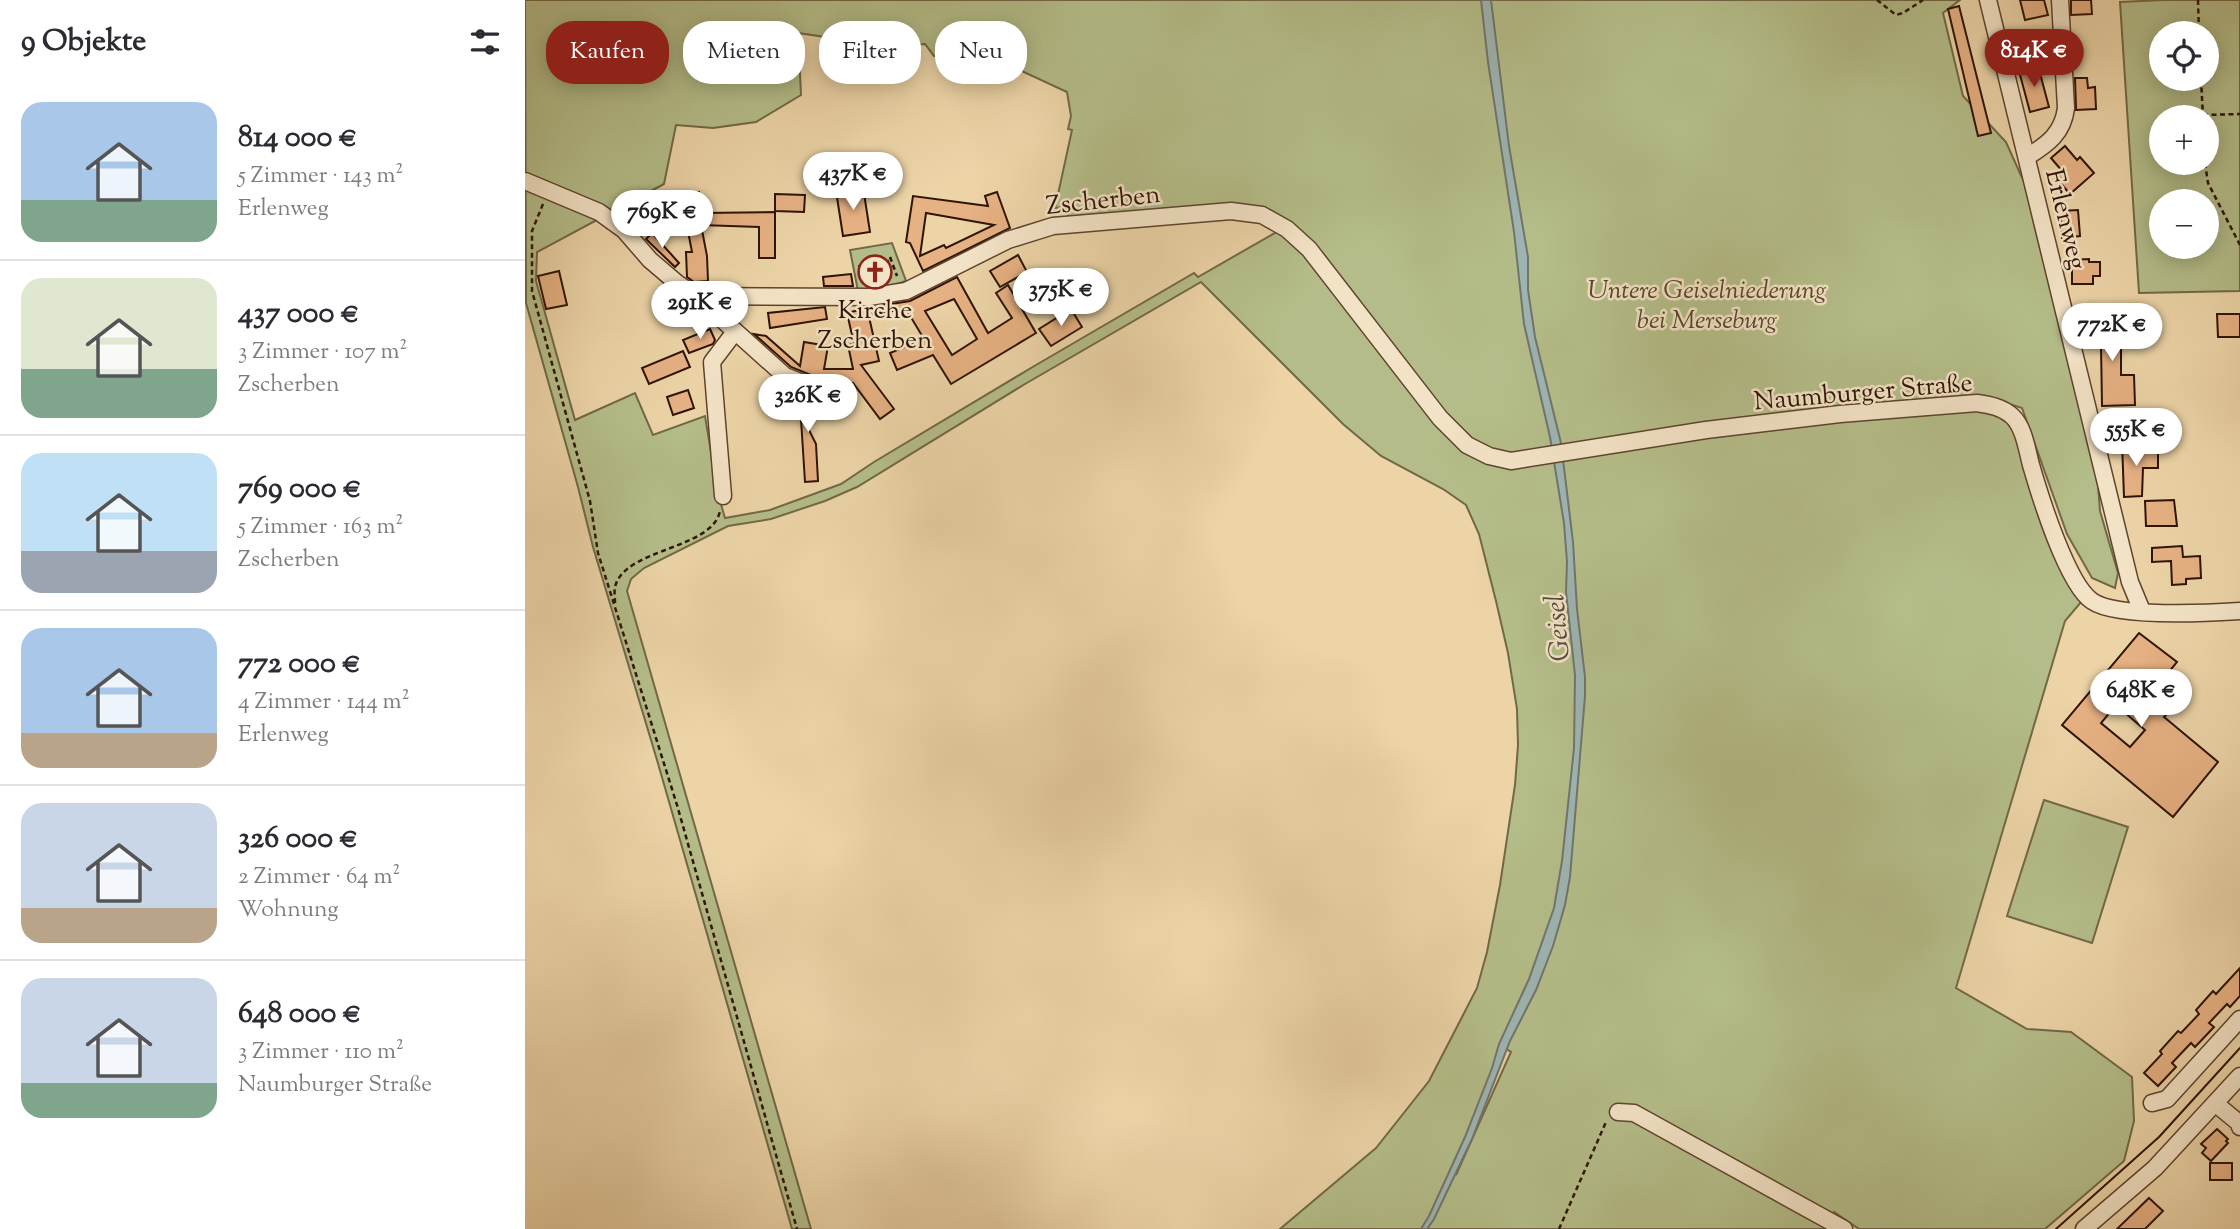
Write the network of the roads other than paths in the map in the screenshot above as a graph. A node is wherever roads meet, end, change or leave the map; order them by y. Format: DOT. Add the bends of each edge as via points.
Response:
graph roads {
  1 [pos="1988,0"];
  2 [pos="2060,0"];
  3 [pos="2027,157"];
  4 [pos="525,181"];
  5 [pos="696,296"];
  6 [pos="734,333"];
  7 [pos="818,389"];
  8 [pos="1574,451"];
  9 [pos="723,496"];
  10 [pos="2142,611"];
  11 [pos="2240,611"];
  12 [pos="2240,1019"];
  13 [pos="2240,1076"];
  14 [pos="2153,1103"];
  15 [pos="2216,1104"];
  16 [pos="1618,1112"];
  17 [pos="2240,1127"];
  18 [pos="1844,1229"];
  19 [pos="2084,1229"];
  1 -- 3 [label="street, Erlenweg"];
  2 -- 3 [label="street" via="2064,122 2050,143"];
  3 -- 10 [label="street, Erlenweg" via="2130,582"];
  4 -- 5 [label="street" via="599,212"];
  5 -- 6 [label="street"];
  5 -- 8 [label="street, Zscherben" via="869,297 906,291 1008,240 1053,226 1231,211 1262,215 1309,249 1440,418 1467,445 1511,461"];
  6 -- 7 [label="street" via="785,376"];
  6 -- 9 [label="street" via="712,362"];
  8 -- 10 [label="street, Naumburger Straße" via="1840,414 1977,403 1997,407 2013,417 2022,433 2039,491 2077,582 2092,601"];
  10 -- 11 [label="street, Naumburger Straße"];
  12 -- 14 [label="street" via="2167,1099"];
  13 -- 15 [label="street"];
  15 -- 17 [label="street"];
  15 -- 19 [label="street" via="2155,1168"];
  16 -- 18 [label="street" via="1634,1114"];
}
